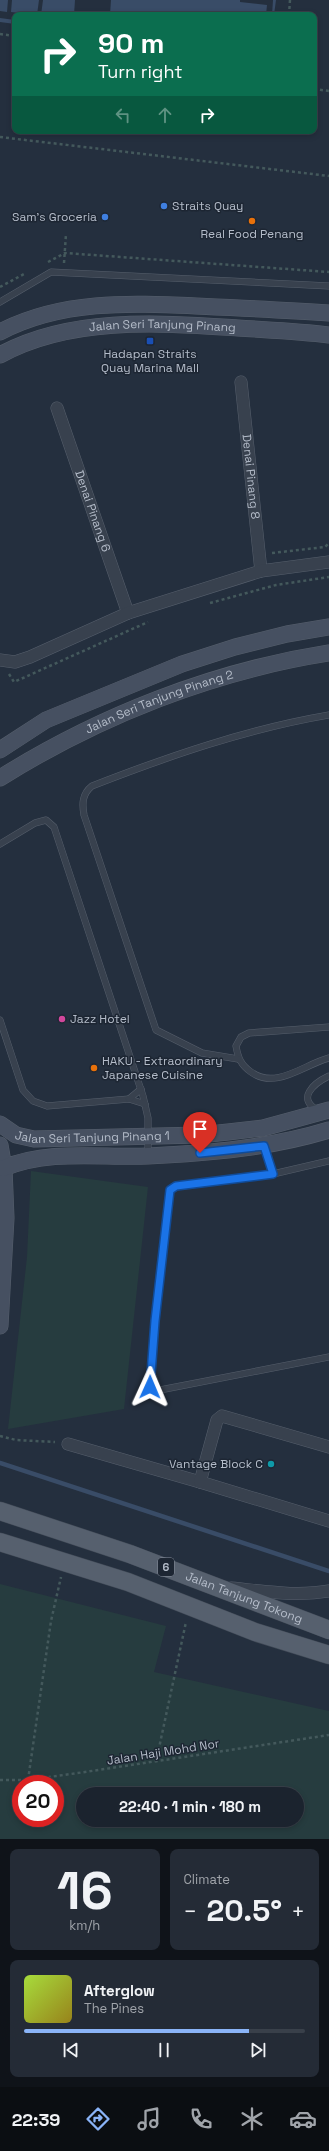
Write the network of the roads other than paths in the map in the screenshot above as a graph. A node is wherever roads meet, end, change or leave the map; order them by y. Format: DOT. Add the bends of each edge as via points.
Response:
graph roads {
  1 [pos="329,286"];
  2 [pos="0,302"];
  3 [pos="329,313"];
  4 [pos="0,332"];
  5 [pos="325,336"];
  6 [pos="0,355"];
  7 [pos="241,382"];
  8 [pos="57,408"];
  9 [pos="329,562"];
  10 [pos="261,571"];
  11 [pos="128,613"];
  12 [pos="329,627"];
  13 [pos="329,653"];
  14 [pos="1,660"];
  15 [pos="329,715"];
  16 [pos="0,750"];
  17 [pos="0,778"];
  18 [pos="0,844"];
  19 [pos="0,1020"];
  20 [pos="329,1027"];
  21 [pos="329,1058"];
  22 [pos="238,1059"];
  23 [pos="329,1076"];
  24 [pos="141,1089"];
  25 [pos="129,1098"];
  26 [pos="145,1104"];
  27 [pos="326,1111"];
  28 [pos="0,1124"];
  29 [pos="329,1130"];
  30 [pos="148,1137"];
  31 [pos="0,1145"];
  32 [pos="264,1146"];
  33 [pos="148,1156"];
  34 [pos="329,1161"];
  35 [pos="4,1168"];
  36 [pos="273,1174"];
  37 [pos="0,1326"];
  38 [pos="329,1357"];
  39 [pos="68,1444"];
  40 [pos="329,1447"];
  41 [pos="200,1482"];
  42 [pos="0,1511"];
  43 [pos="329,1521"];
  44 [pos="0,1542"];
  45 [pos="220,1587"];
  46 [pos="329,1591"];
  47 [pos="329,1630"];
  48 [pos="329,1655"];
  1 -- 2 [label="lane" via="51,272"];
  3 -- 4 [label="street, Jalan Seri Tanjung Pinang" via="136,303 49,312"];
  5 -- 6 [label="street, Jalan Seri Tanjung Pinang" via="203,326 107,326 51,334"];
  7 -- 10 [label="street, Denai Pinang 8"];
  8 -- 11 [label="street, Denai Pinang 6"];
  9 -- 10 [label="street"];
  10 -- 11 [label="street"];
  11 -- 14 [label="street" via="30,657 15,662"];
  12 -- 16 [label="street, Jalan Seri Tanjung Pinang 2" via="250,643 182,664 46,720"];
  13 -- 17 [label="street, Jalan Seri Tanjung Pinang 2" via="258,666 177,693 92,726"];
  15 -- 22 [label="lane" via="304,719 204,746 92,786 83,798 84,815 156,1030 202,1053"];
  18 -- 24 [label="lane" via="35,823 46,820 54,827"];
  19 -- 25 [label="lane" via="23,1090 33,1101 47,1106"];
  20 -- 22 [label="lane" via="249,1033 241,1037 236,1046"];
  21 -- 22 [label="lane" via="277,1079 264,1079 254,1074"];
  23 -- 27 [label="lane" via="316,1082 309,1091 308,1098 312,1106"];
  24 -- 25 [label="lane"];
  24 -- 26 [label="lane"];
  25 -- 26 [label="lane"];
  26 -- 30 [label="lane"];
  27 -- 30 [label="street, Jalan Seri Tanjung Pinang 1" via="263,1128 200,1135"];
  28 -- 30 [label="street, Jalan Seri Tanjung Pinang 1" via="16,1136 34,1139"];
  29 -- 32 [label="street, Jalan Seri Tanjung Pinang 1"];
  30 -- 33 [label="lane"];
  31 -- 35 [label="street"];
  32 -- 33 [label="street, Jalan Seri Tanjung Pinang 1"];
  32 -- 36 [label="lane"];
  33 -- 35 [label="street, Jalan Seri Tanjung Pinang 1" via="38,1157"];
  34 -- 36 [label="lane"];
  35 -- 37 [label="street" via="6,1218"];
  36 -- 38 [label="lane" via="176,1186 170,1190 150,1387 160,1390"];
  39 -- 41 [label="street"];
  40 -- 41 [label="street" via="222,1416 217,1420"];
  41 -- 43 [label="street"];
  42 -- 45 [label="main road, Jalan Tanjung Tokong / 6"];
  44 -- 48 [label="main road, 6" via="128,1582 255,1632"];
  45 -- 46 [label="street" via="288,1594"];
  45 -- 47 [label="main road, Jalan Tanjung Tokong / 6"];
}
